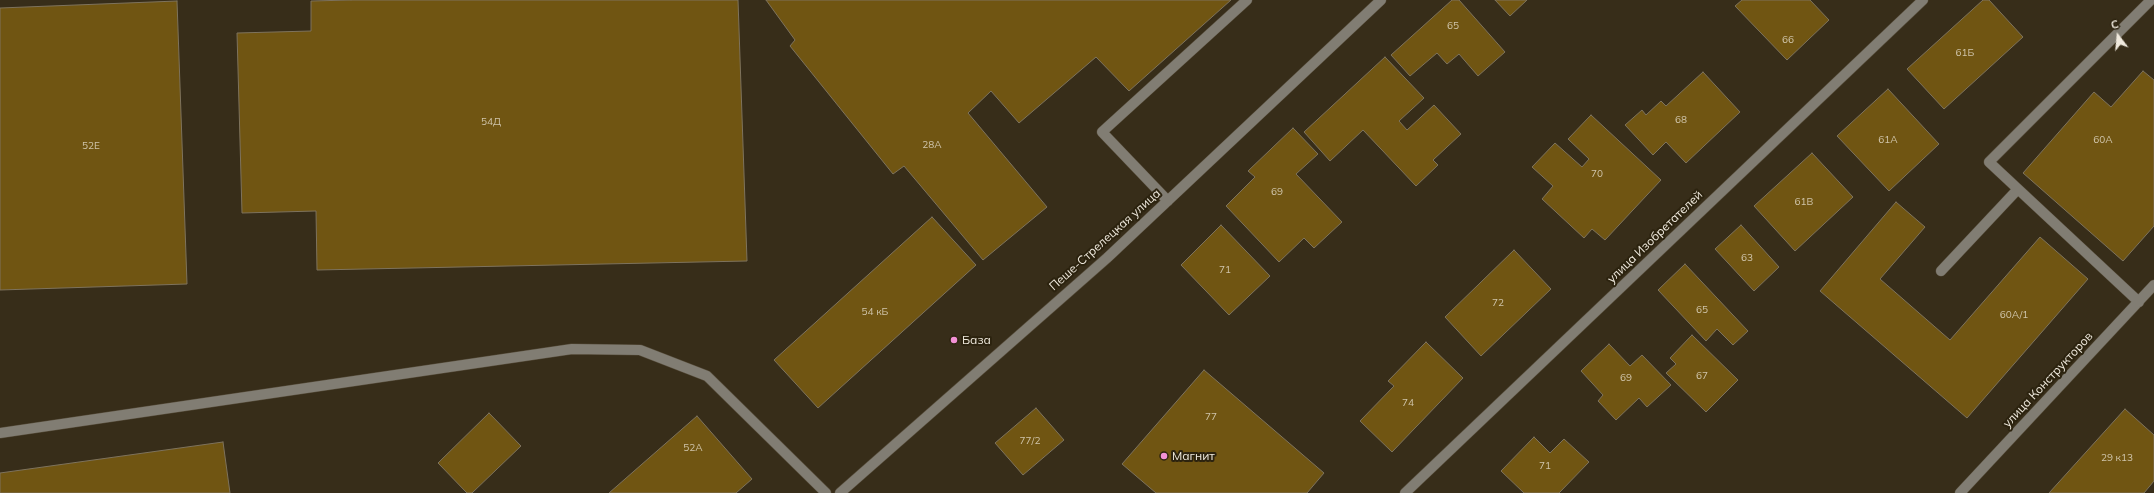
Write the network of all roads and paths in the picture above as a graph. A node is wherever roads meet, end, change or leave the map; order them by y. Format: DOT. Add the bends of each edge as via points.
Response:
graph roads {
  1 [pos="1247,0"];
  2 [pos="1381,0"];
  3 [pos="1923,0"];
  4 [pos="2151,0"];
  5 [pos="2018,189"];
  6 [pos="1168,201"];
  7 [pos="1941,271"];
  8 [pos="2154,285"];
  9 [pos="2139,302"];
  10 [pos="0,433"];
  11 [pos="826,493"];
  12 [pos="840,493"];
  13 [pos="1405,493"];
  14 [pos="1960,493"];
  1 -- 6 [label="street" via="1102,132"];
  2 -- 6 [label="street, Пеше-Стрелецкая улица"];
  3 -- 13 [label="street, улица Изобретателей"];
  4 -- 5 [label="street" via="1989,162"];
  5 -- 7 [label="street"];
  5 -- 9 [label="street"];
  6 -- 12 [label="street, Пеше-Стрелецкая улица" via="1107,258"];
  8 -- 9 [label="street, улица Конструкторов"];
  9 -- 14 [label="street, улица Конструкторов"];
  10 -- 11 [label="street" via="572,349 640,350 707,376"];
}
